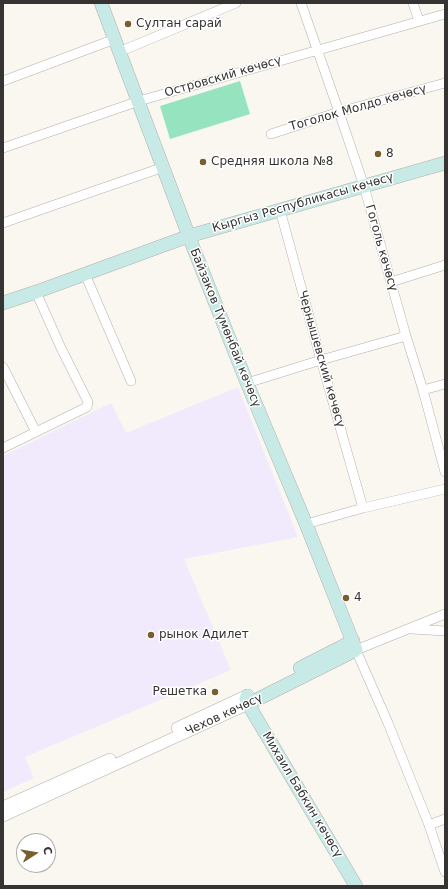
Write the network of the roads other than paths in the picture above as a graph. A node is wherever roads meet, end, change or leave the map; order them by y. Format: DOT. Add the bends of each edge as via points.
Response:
graph roads {
  1 [pos="101,3"];
  2 [pos="236,3"];
  3 [pos="301,3"];
  4 [pos="413,3"];
  5 [pos="445,14"];
  6 [pos="419,21"];
  7 [pos="115,39"];
  8 [pos="318,50"];
  9 [pos="119,52"];
  10 [pos="3,81"];
  11 [pos="445,83"];
  12 [pos="139,101"];
  13 [pos="339,112"];
  14 [pos="271,134"];
  15 [pos="3,148"];
  16 [pos="445,163"];
  17 [pos="164,168"];
  18 [pos="364,186"];
  19 [pos="280,210"];
  20 [pos="3,223"];
  21 [pos="189,236"];
  22 [pos="445,265"];
  23 [pos="85,274"];
  24 [pos="391,282"];
  25 [pos="36,292"];
  26 [pos="3,303"];
  27 [pos="406,336"];
  28 [pos="321,360"];
  29 [pos="4,371"];
  30 [pos="131,382"];
  31 [pos="247,383"];
  32 [pos="445,384"];
  33 [pos="423,390"];
  34 [pos="36,432"];
  35 [pos="3,448"];
  36 [pos="445,472"];
  37 [pos="445,489"];
  38 [pos="364,508"];
  39 [pos="306,524"];
  40 [pos="445,614"];
  41 [pos="409,629"];
  42 [pos="445,631"];
  43 [pos="354,646"];
  44 [pos="248,700"];
  45 [pos="3,807"];
  46 [pos="3,816"];
  47 [pos="445,819"];
  48 [pos="429,825"];
  49 [pos="445,872"];
  50 [pos="356,886"];
  1 -- 7 [label="main road, Байзаков Түмөнбай көчөсү"];
  2 -- 9 [label="street"];
  3 -- 8 [label="street, Гоголь көчөсү"];
  4 -- 6 [label="street"];
  5 -- 6 [label="street, Островский көчөсү"];
  6 -- 8 [label="street, Островский көчөсү"];
  7 -- 9 [label="main road, Байзаков Түмөнбай көчөсү"];
  7 -- 10 [label="street"];
  8 -- 12 [label="street, Островский көчөсү"];
  8 -- 13 [label="street, Гоголь көчөсү"];
  9 -- 12 [label="main road, Байзаков Түмөнбай көчөсү"];
  11 -- 13 [label="street, Тоголок Молдо көчөсү"];
  12 -- 15 [label="street, Островский көчөсү"];
  12 -- 17 [label="main road, Байзаков Түмөнбай көчөсү"];
  13 -- 14 [label="street, Тоголок Молдо көчөсү"];
  13 -- 18 [label="street, Гоголь көчөсү"];
  16 -- 18 [label="main road, Кыргыз Республикасы көчөсү"];
  17 -- 20 [label="street"];
  17 -- 21 [label="main road, Байзаков Түмөнбай көчөсү"];
  18 -- 19 [label="main road, Кыргыз Республикасы көчөсү"];
  18 -- 24 [label="street, Гоголь көчөсү"];
  19 -- 21 [label="main road, Кыргыз Республикасы көчөсү"];
  19 -- 28 [label="street, Чернышевский көчөсү"];
  21 -- 23 [label="main road, Кыргыз Республикасы көчөсү"];
  21 -- 31 [label="main road, Байзаков Түмөнбай көчөсү"];
  22 -- 24 [label="street"];
  23 -- 25 [label="main road, Кыргыз Республикасы көчөсү"];
  23 -- 30 [label="street"];
  24 -- 27 [label="street, Гоголь көчөсү"];
  25 -- 26 [label="main road, Кыргыз Республикасы көчөсү"];
  25 -- 34 [label="street" via="88,402 87,408"];
  27 -- 28 [label="street"];
  27 -- 33 [label="street, Гоголь көчөсү"];
  28 -- 31 [label="street"];
  28 -- 38 [label="street, Чернышевский көчөсү"];
  29 -- 34 [label="street"];
  31 -- 39 [label="main road, Байзаков Түмөнбай көчөсү"];
  32 -- 33 [label="street"];
  33 -- 36 [label="street, Гоголь көчөсү"];
  34 -- 35 [label="street"];
  37 -- 38 [label="street"];
  38 -- 39 [label="street"];
  39 -- 43 [label="main road, Байзаков Түмөнбай көчөсү"];
  40 -- 41 [label="street, Чехов көчөсү"];
  41 -- 42 [label="street"];
  41 -- 43 [label="street, Чехов көчөсү"];
  43 -- 44 [label="main road, Чехов көчөсү"];
  43 -- 48 [label="street"];
  44 -- 45 [label="street, Чехов көчөсү" via="133,748"];
  44 -- 46 [label="street, Чехов көчөсү"];
  44 -- 50 [label="main road, Михаил Бабкин көчөсү"];
  47 -- 48 [label="street"];
  48 -- 49 [label="street"];
}
